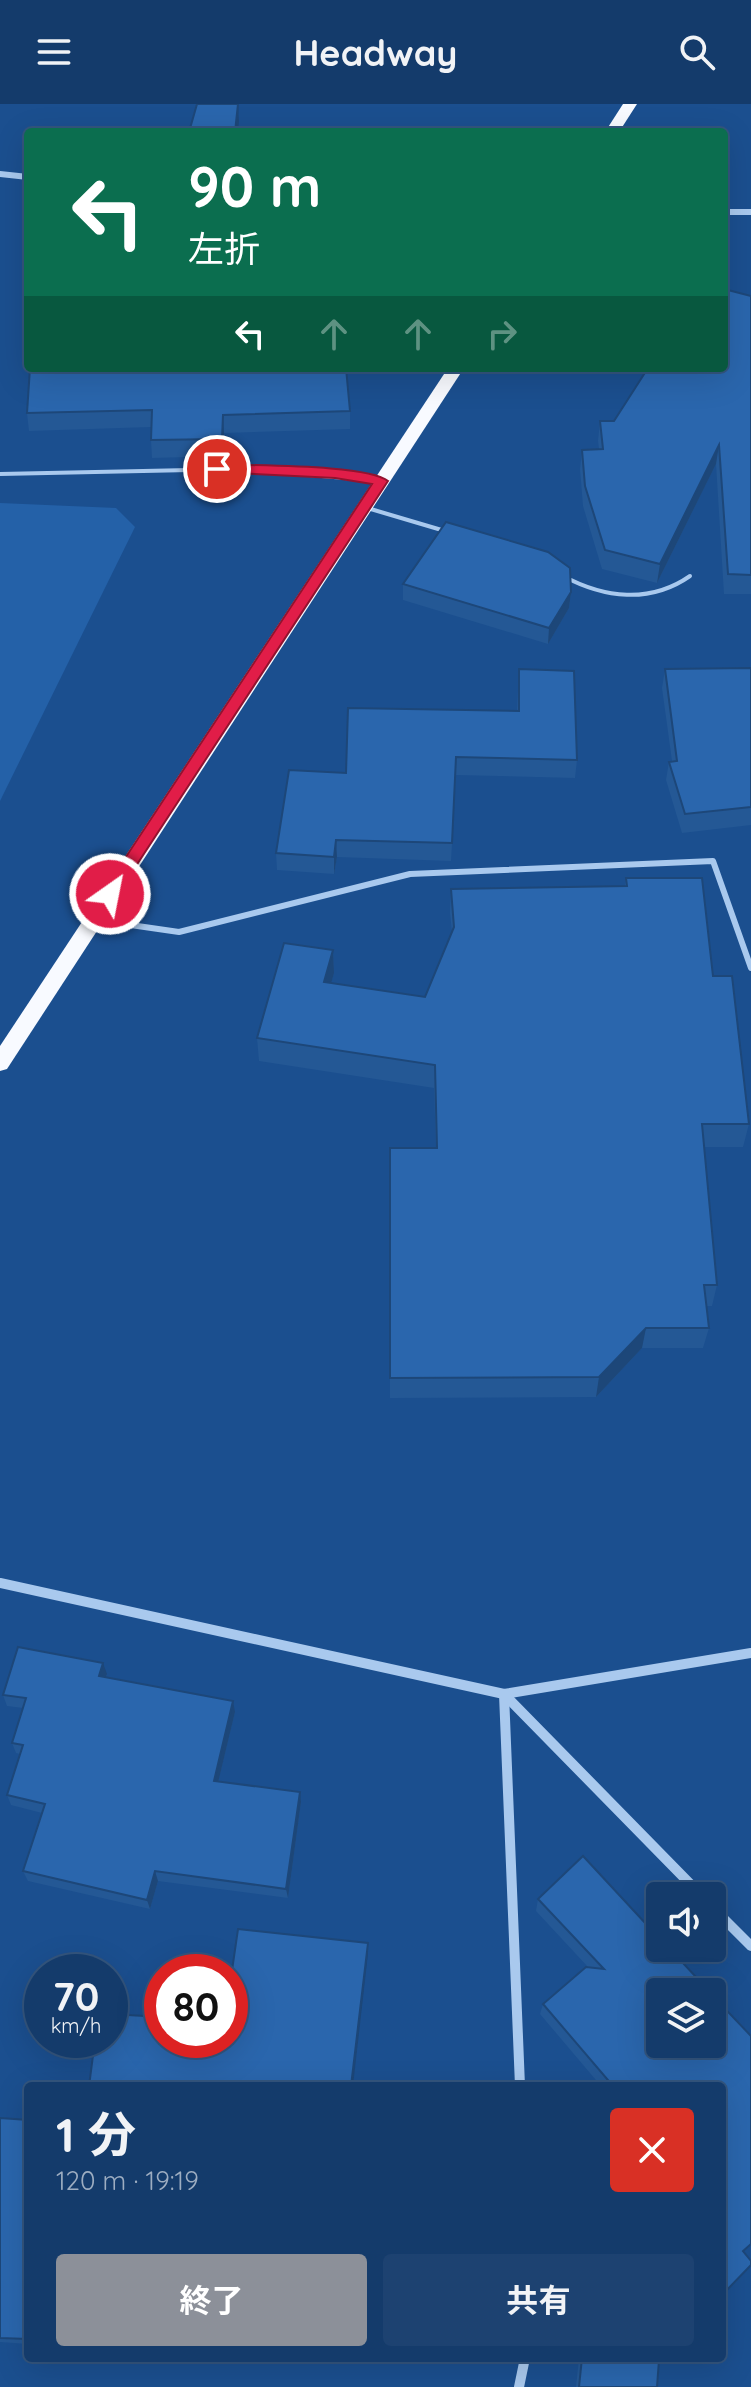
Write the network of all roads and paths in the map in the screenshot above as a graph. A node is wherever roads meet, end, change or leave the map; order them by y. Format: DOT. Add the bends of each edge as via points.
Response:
graph roads {
  1 [pos="630,104"];
  2 [pos="615,128"];
  3 [pos="0,174"];
  4 [pos="24,177"];
  5 [pos="728,212"];
  6 [pos="751,212"];
  7 [pos="453,372"];
  8 [pos="0,474"];
  9 [pos="381,481"];
  10 [pos="364,507"];
  11 [pos="451,532"];
  12 [pos="557,571"];
  13 [pos="690,576"];
  14 [pos="93,920"];
  15 [pos="751,968"];
  16 [pos="0,1063"];
  17 [pos="0,1583"];
  18 [pos="751,1653"];
  19 [pos="504,1694"];
  20 [pos="688,1882"];
  21 [pos="726,1921"];
  22 [pos="751,1946"];
  23 [pos="520,2082"];
  24 [pos="524,2362"];
  25 [pos="519,2387"];
  1 -- 2 [label="highway"];
  3 -- 4 [label="street"];
  5 -- 6 [label="street"];
  7 -- 9 [label="highway"];
  8 -- 9 [label="lane" via="249,468"];
  9 -- 10 [label="highway"];
  10 -- 11 [label="lane"];
  10 -- 14 [label="highway"];
  12 -- 13 [label="lane" via="605,592 637,596 661,595"];
  14 -- 15 [label="lane" via="179,932 410,874 713,861"];
  14 -- 16 [label="highway"];
  17 -- 19 [label="street"];
  18 -- 19 [label="street"];
  19 -- 20 [label="street"];
  19 -- 23 [label="street"];
  21 -- 22 [label="street"];
  24 -- 25 [label="street"];
}
